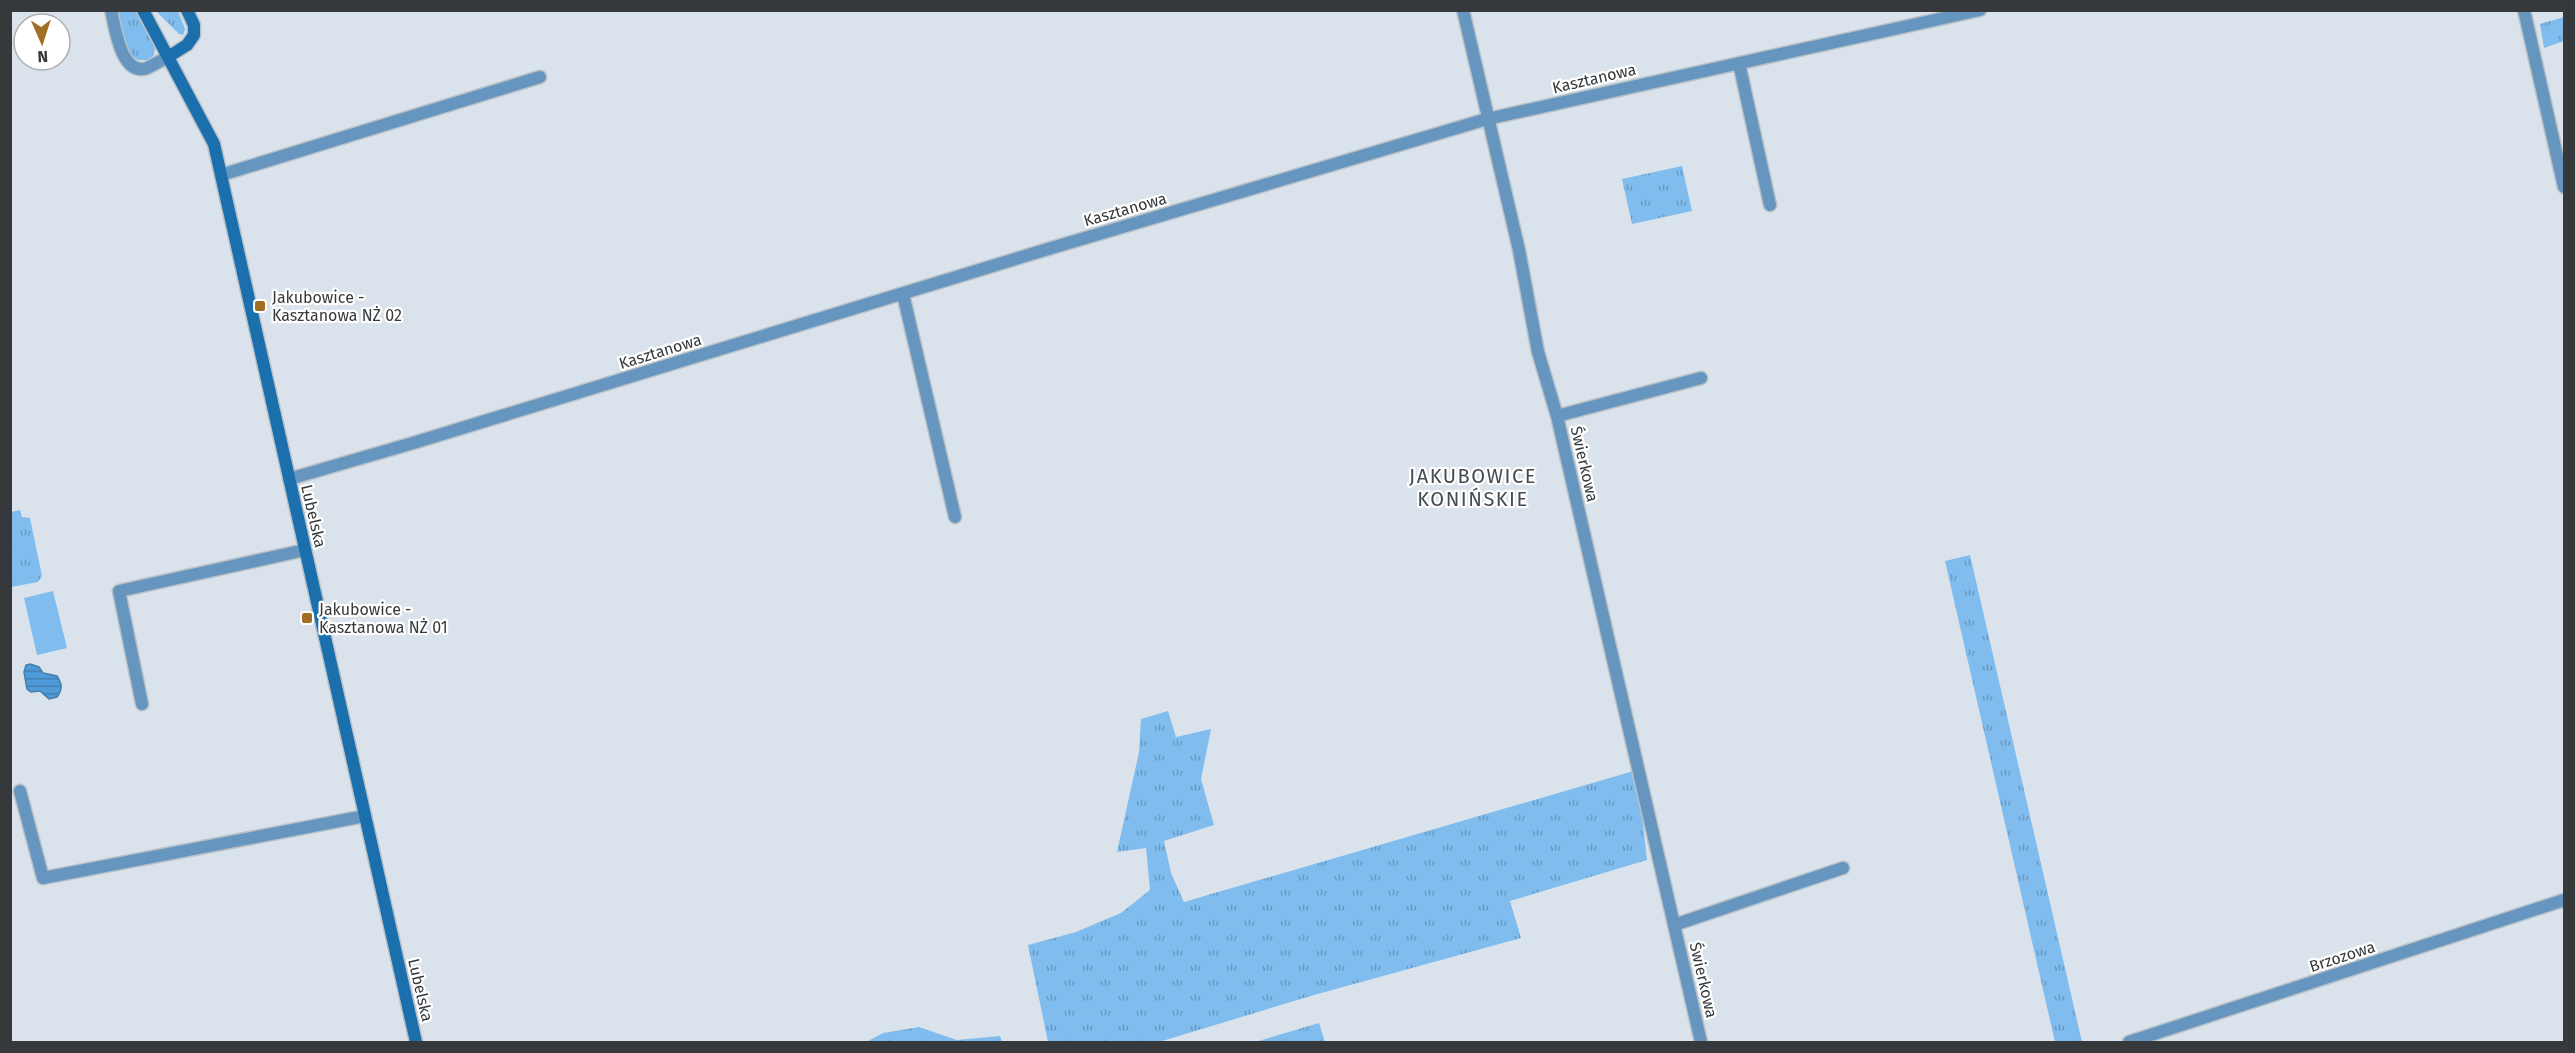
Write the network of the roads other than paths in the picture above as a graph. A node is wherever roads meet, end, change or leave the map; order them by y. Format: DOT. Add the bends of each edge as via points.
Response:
graph roads {
  1 [pos="111,10"];
  2 [pos="143,10"];
  3 [pos="187,10"];
  4 [pos="1463,10"];
  5 [pos="1980,10"];
  6 [pos="2524,10"];
  7 [pos="168,57"];
  8 [pos="1739,63"];
  9 [pos="540,76"];
  10 [pos="1487,119"];
  11 [pos="221,175"];
  12 [pos="2565,188"];
  13 [pos="1770,206"];
  14 [pos="903,294"];
  15 [pos="1701,378"];
  16 [pos="1557,416"];
  17 [pos="289,479"];
  18 [pos="954,517"];
  19 [pos="305,550"];
  20 [pos="142,704"];
  21 [pos="20,791"];
  22 [pos="365,816"];
  23 [pos="1843,868"];
  24 [pos="2565,900"];
  25 [pos="1674,925"];
  26 [pos="416,1042"];
  27 [pos="1701,1042"];
  28 [pos="2129,1042"];
  1 -- 7 [label="street" via="128,64 146,68"];
  2 -- 7 [label="street, Lubelska"];
  3 -- 7 [label="street" via="194,35 187,45"];
  4 -- 10 [label="street, Świerkowa"];
  5 -- 8 [label="street, Kasztanowa"];
  6 -- 12 [label="street"];
  7 -- 11 [label="street, Lubelska" via="206,125"];
  8 -- 10 [label="street, Kasztanowa"];
  8 -- 13 [label="street"];
  9 -- 11 [label="street"];
  10 -- 14 [label="street, Kasztanowa"];
  10 -- 16 [label="street, Świerkowa" via="1519,250 1538,352"];
  11 -- 17 [label="street, Lubelska"];
  14 -- 17 [label="street, Kasztanowa"];
  14 -- 18 [label="street"];
  15 -- 16 [label="street"];
  16 -- 25 [label="street, Świerkowa"];
  17 -- 19 [label="street, Lubelska"];
  19 -- 20 [label="street" via="119,591"];
  19 -- 22 [label="street, Lubelska"];
  21 -- 22 [label="street" via="43,878"];
  22 -- 26 [label="street, Lubelska"];
  23 -- 25 [label="street, Świerkowa"];
  24 -- 28 [label="street, Brzozowa"];
  25 -- 27 [label="street, Świerkowa"];
}
